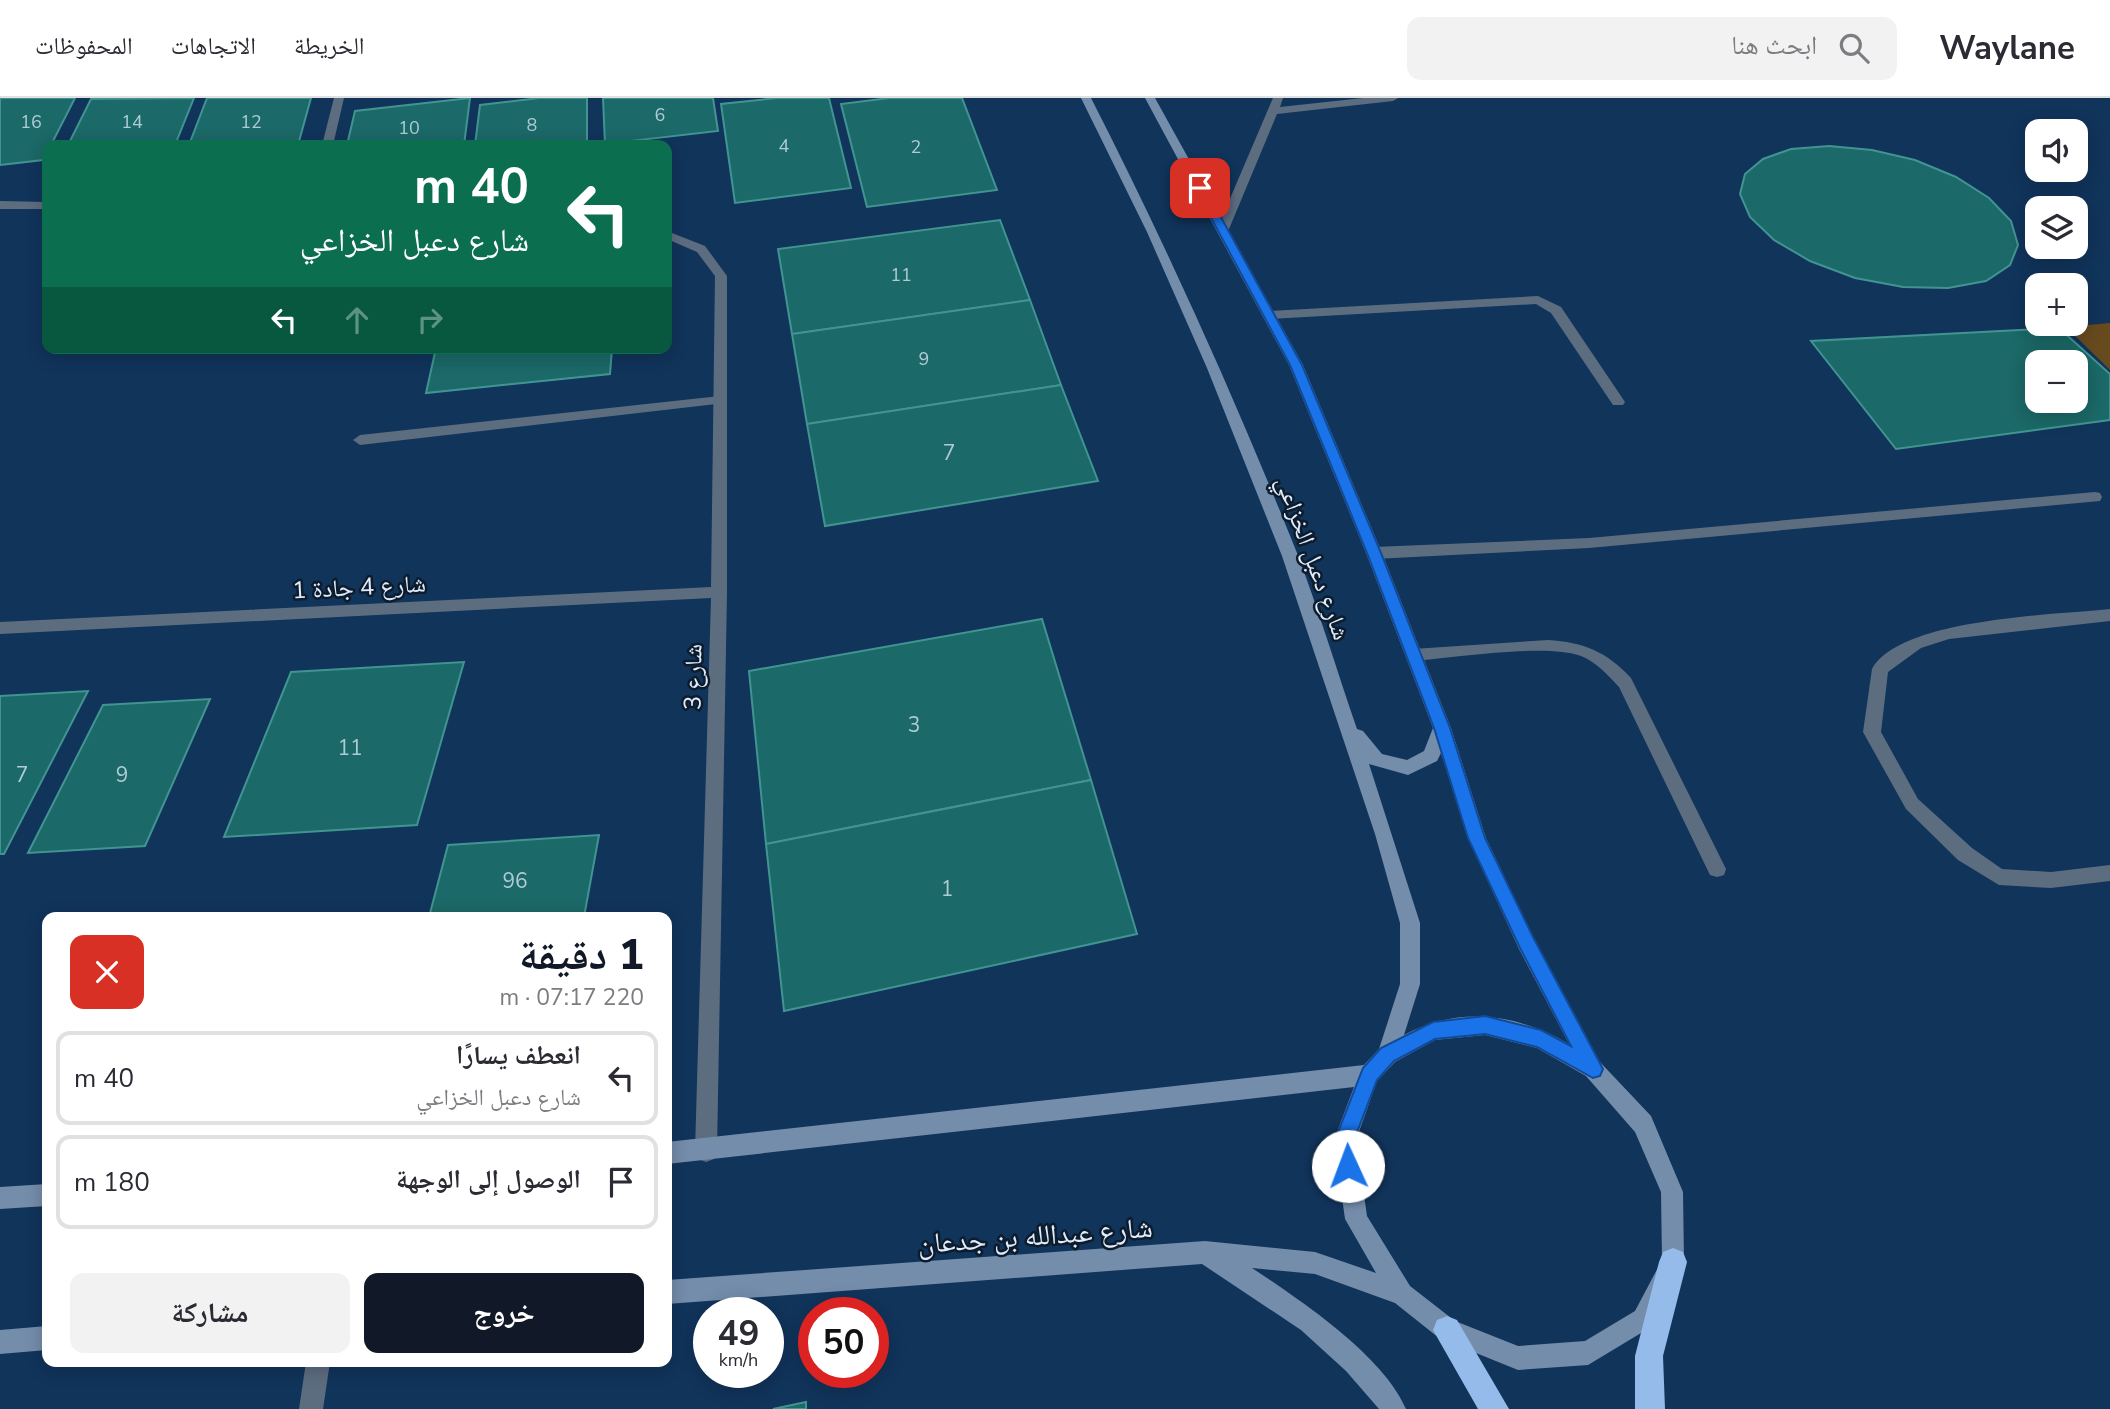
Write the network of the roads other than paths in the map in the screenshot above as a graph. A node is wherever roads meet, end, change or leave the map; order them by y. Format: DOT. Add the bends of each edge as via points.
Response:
graph roads {
  1 [pos="339,98"];
  2 [pos="1086,98"];
  3 [pos="1150,98"];
  4 [pos="1278,98"];
  5 [pos="1392,98"];
  6 [pos="1360,100"];
  7 [pos="1271,111"];
  8 [pos="328,140"];
  9 [pos="0,205"];
  10 [pos="42,206"];
  11 [pos="1223,229"];
  12 [pos="672,237"];
  13 [pos="1269,314"];
  14 [pos="720,400"];
  15 [pos="1618,402"];
  16 [pos="360,440"];
  17 [pos="2095,497"];
  18 [pos="1374,553"];
  19 [pos="719,592"];
  20 [pos="2110,615"];
  21 [pos="0,628"];
  22 [pos="1413,655"];
  23 [pos="1349,725"];
  24 [pos="1442,728"];
  25 [pos="1717,869"];
  26 [pos="2110,873"];
  27 [pos="1388,1055"];
  28 [pos="1593,1069"];
  29 [pos="1369,1074"];
  30 [pos="706,1151"];
  31 [pos="672,1153"];
  32 [pos="42,1195"];
  33 [pos="0,1198"];
  34 [pos="1205,1252"];
  35 [pos="1673,1262"];
  36 [pos="672,1292"];
  37 [pos="1402,1294"];
  38 [pos="1447,1330"];
  39 [pos="42,1338"];
  40 [pos="0,1342"];
  41 [pos="317,1367"];
  42 [pos="310,1409"];
  43 [pos="1394,1409"];
  44 [pos="1494,1409"];
  45 [pos="1650,1409"];
  1 -- 8 [label="street"];
  2 -- 23 [label="main road, شارع دعبل الخزاعي" via="1214,368 1290,556"];
  3 -- 11 [label="main road"];
  4 -- 7 [label="street"];
  5 -- 6 [label="street"];
  6 -- 7 [label="street"];
  7 -- 11 [label="street"];
  9 -- 10 [label="street"];
  11 -- 13 [label="main road"];
  12 -- 14 [label="street, شارع 3" via="701,249 721,276"];
  13 -- 15 [label="street" via="1538,300 1556,310"];
  13 -- 18 [label="main road" via="1296,365"];
  14 -- 16 [label="street"];
  14 -- 19 [label="street, شارع 3"];
  17 -- 18 [label="street" via="1589,543"];
  18 -- 22 [label="main road"];
  19 -- 21 [label="street, شارع 4 جادة 1"];
  19 -- 30 [label="street, شارع 3"];
  20 -- 26 [label="street" via="1949,633 1915,643 1880,670 1872,732 1912,804 1965,854 1999,877 2051,880"];
  22 -- 24 [label="main road"];
  22 -- 25 [label="street" via="1552,646 1580,649 1607,663 1625,683"];
  23 -- 24 [label="main road" via="1376,760 1408,768 1432,756"];
  23 -- 27 [label="main road, شارع دعبل الخزاعي" via="1410,923 1410,984"];
  24 -- 28 [label="main road" via="1477,838"];
  27 -- 28 [label="main road" via="1433,1031 1485,1025 1541,1039"];
  27 -- 29 [label="main road"];
  28 -- 35 [label="main road" via="1643,1124 1672,1192"];
  29 -- 30 [label="main road"];
  29 -- 37 [label="main road" via="1345,1140 1356,1219"];
  30 -- 31 [label="main road"];
  32 -- 33 [label="main road"];
  34 -- 36 [label="main road, شارع عبدالله بن جدعان"];
  34 -- 37 [label="main road, شارع عبدالله بن جدعان" via="1315,1263"];
  34 -- 43 [label="main road" via="1288,1303 1342,1349"];
  35 -- 38 [label="main road" via="1643,1320 1588,1353 1518,1358"];
  35 -- 45 [label="highway" via="1649,1356"];
  37 -- 38 [label="main road"];
  38 -- 44 [label="highway"];
  39 -- 40 [label="main road"];
  41 -- 42 [label="street"];
}
